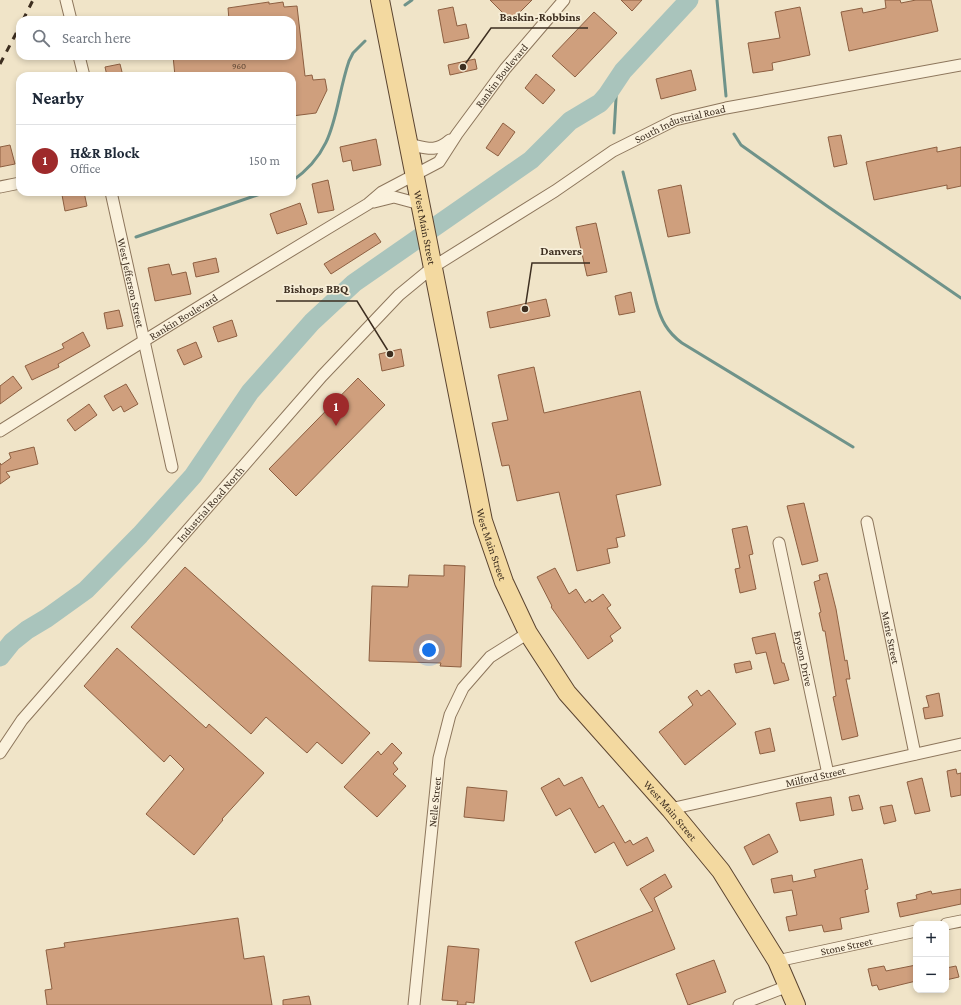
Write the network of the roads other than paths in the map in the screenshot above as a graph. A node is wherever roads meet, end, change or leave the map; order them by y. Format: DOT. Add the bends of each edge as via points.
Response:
graph roads {
  1 [pos="66,0"];
  2 [pos="380,0"];
  3 [pos="564,0"];
  4 [pos="70,16"];
  5 [pos="80,60"];
  6 [pos="961,65"];
  7 [pos="83,72"];
  8 [pos="457,134"];
  9 [pos="408,144"];
  10 [pos="415,175"];
  11 [pos="16,184"];
  12 [pos="0,187"];
  13 [pos="112,196"];
  14 [pos="368,204"];
  15 [pos="422,211"];
  16 [pos="434,267"];
  17 [pos="144,343"];
  18 [pos="0,431"];
  19 [pos="172,467"];
  20 [pos="867,522"];
  21 [pos="779,543"];
  22 [pos="528,633"];
  23 [pos="961,744"];
  24 [pos="0,753"];
  25 [pos="915,754"];
  26 [pos="828,774"];
  27 [pos="670,810"];
  28 [pos="961,921"];
  29 [pos="949,923"];
  30 [pos="913,932"];
  31 [pos="777,961"];
  32 [pos="788,986"];
  33 [pos="414,1005"];
  34 [pos="739,1005"];
  35 [pos="796,1005"];
  1 -- 4 [label="street"];
  2 -- 9 [label="main road, West Main Street"];
  3 -- 8 [label="street, Rankin Boulevard" via="506,69"];
  5 -- 7 [label="street"];
  6 -- 16 [label="street, South Industrial Road" via="726,108 675,120 613,151"];
  8 -- 9 [label="street, Rankin Boulevard" via="436,149"];
  8 -- 10 [label="street, Rankin Boulevard" via="439,162"];
  9 -- 10 [label="main road, West Main Street"];
  10 -- 14 [label="street, Rankin Boulevard" via="382,192"];
  10 -- 15 [label="main road, West Main Street"];
  11 -- 12 [label="street"];
  13 -- 17 [label="street, West Jefferson Street"];
  14 -- 15 [label="street, Rankin Boulevard" via="394,197"];
  14 -- 17 [label="street, Rankin Boulevard"];
  15 -- 16 [label="main road, West Main Street"];
  16 -- 22 [label="main road, West Main Street" via="483,521 504,582"];
  16 -- 24 [label="street, Industrial Road North" via="399,295 322,376 22,720"];
  17 -- 18 [label="street, Rankin Boulevard"];
  17 -- 19 [label="street, West Jefferson Street"];
  20 -- 25 [label="street, Marie Street"];
  21 -- 26 [label="street, Bryson Drive"];
  22 -- 27 [label="main road, West Main Street" via="567,693"];
  22 -- 33 [label="street, Nelle Street" via="490,657 462,688 450,715 439,758"];
  23 -- 25 [label="street, Milford Street"];
  25 -- 26 [label="street, Milford Street"];
  26 -- 27 [label="street, Milford Street"];
  27 -- 31 [label="main road, West Main Street" via="721,871"];
  28 -- 29 [label="street"];
  30 -- 31 [label="street, Stone Street"];
  31 -- 32 [label="main road, West Main Street"];
  32 -- 34 [label="street"];
  32 -- 35 [label="main road, West Main Street"];
}
